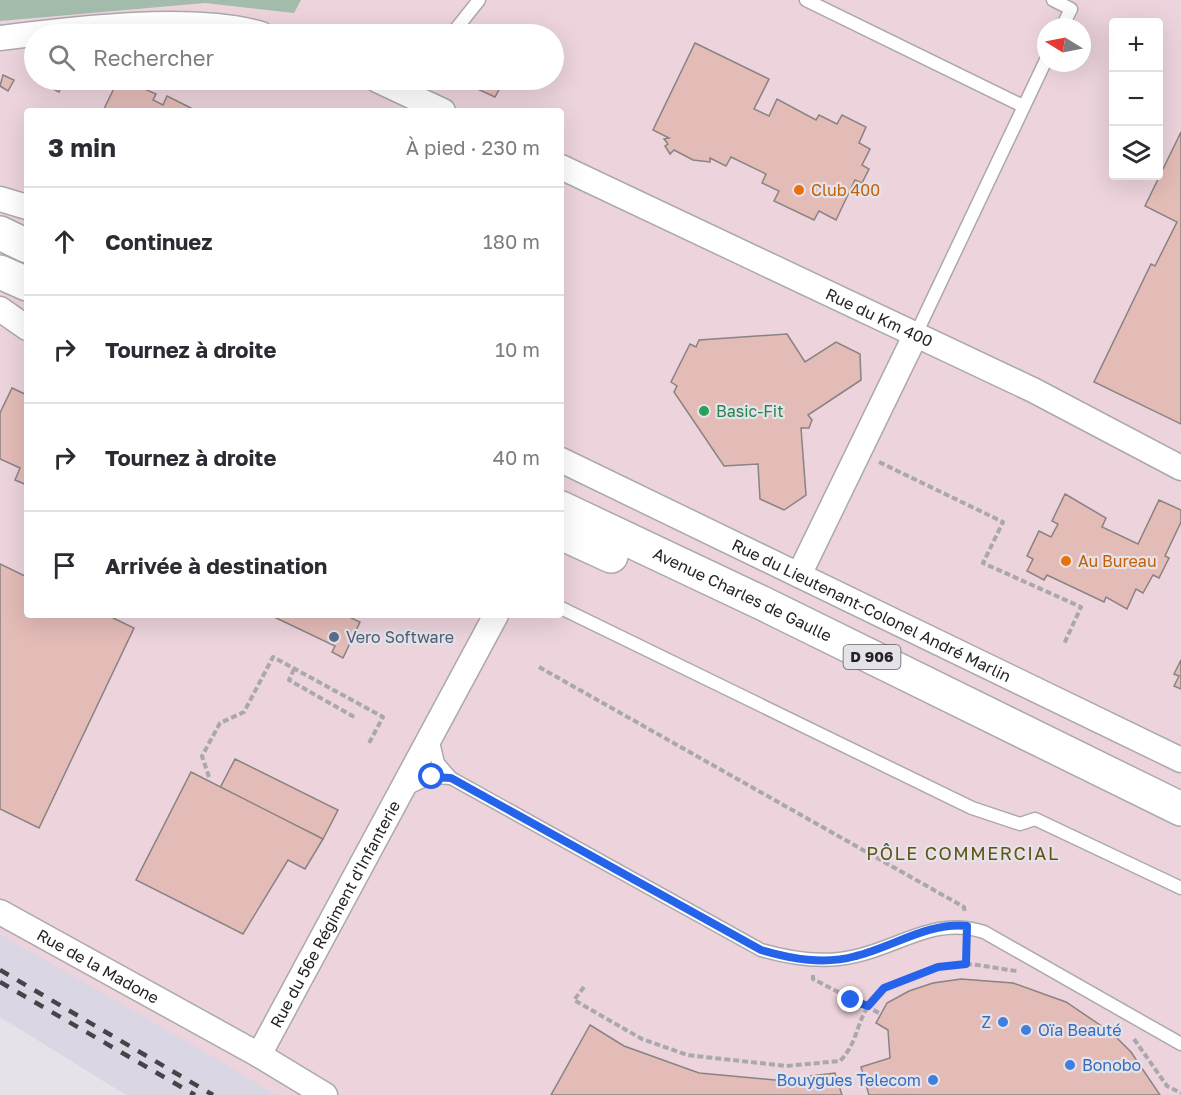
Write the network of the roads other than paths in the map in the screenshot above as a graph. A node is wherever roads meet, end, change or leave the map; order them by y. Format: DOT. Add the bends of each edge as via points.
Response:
graph roads {
  1 [pos="479,0"];
  2 [pos="806,0"];
  3 [pos="1053,0"];
  4 [pos="1073,4"];
  5 [pos="1066,18"];
  6 [pos="460,24"];
  7 [pos="24,36"];
  8 [pos="0,38"];
  9 [pos="1040,72"];
  10 [pos="421,90"];
  11 [pos="1023,106"];
  12 [pos="440,108"];
  13 [pos="568,170"];
  14 [pos="0,199"];
  15 [pos="24,206"];
  16 [pos="0,233"];
  17 [pos="24,245"];
  18 [pos="0,272"];
  19 [pos="24,283"];
  20 [pos="0,309"];
  21 [pos="24,326"];
  22 [pos="916,334"];
  23 [pos="564,461"];
  24 [pos="1181,468"];
  25 [pos="564,509"];
  26 [pos="564,534"];
  27 [pos="799,575"];
  28 [pos="564,609"];
  29 [pos="494,618"];
  30 [pos="501,618"];
  31 [pos="485,636"];
  32 [pos="432,734"];
  33 [pos="1181,760"];
  34 [pos="451,778"];
  35 [pos="399,794"];
  36 [pos="1181,809"];
  37 [pos="1181,832"];
  38 [pos="1181,888"];
  39 [pos="0,912"];
  40 [pos="1181,1044"];
  41 [pos="259,1055"];
  42 [pos="325,1095"];
  1 -- 6 [label="lane"];
  2 -- 11 [label="lane"];
  3 -- 4 [label="lane"];
  4 -- 5 [label="lane"];
  7 -- 8 [label="street"];
  9 -- 11 [label="lane"];
  10 -- 12 [label="street"];
  11 -- 22 [label="lane"];
  13 -- 22 [label="street, Rue du Km 400"];
  14 -- 15 [label="street"];
  16 -- 17 [label="main road"];
  18 -- 19 [label="main road"];
  20 -- 21 [label="street"];
  22 -- 24 [label="street, Rue du Km 400"];
  22 -- 27 [label="street"];
  23 -- 27 [label="street, Rue du Lieutenant-Colonel André Marlin"];
  25 -- 36 [label="main road, Avenue Charles de Gaulle / D 906"];
  26 -- 37 [label="main road, Avenue Charles de Gaulle / D 906" via="893,686"];
  27 -- 33 [label="street, Rue du Lieutenant-Colonel André Marlin"];
  28 -- 38 [label="lane" via="972,808 1020,824 1035,819"];
  29 -- 31 [label="street, Rue du 56e Régiment d'Infanterie"];
  30 -- 31 [label="lane"];
  31 -- 32 [label="street, Rue du 56e Régiment d'Infanterie"];
  32 -- 34 [label="lane" via="438,763"];
  32 -- 35 [label="street, Rue du 56e Régiment d'Infanterie"];
  34 -- 35 [label="lane" via="421,780"];
  34 -- 40 [label="lane" via="761,950 808,961 856,956 916,934 967,926"];
  35 -- 41 [label="street, Rue du 56e Régiment d'Infanterie"];
  39 -- 41 [label="street, Rue de la Madone"];
  41 -- 42 [label="street, Rue de la Madone"];
}
